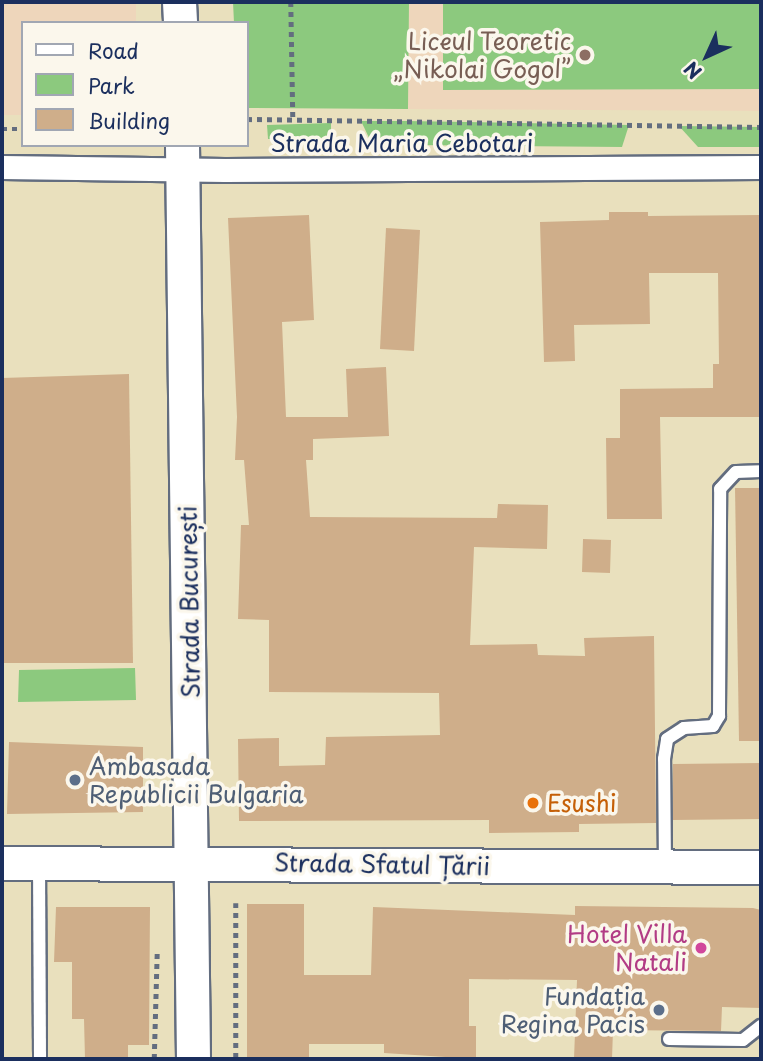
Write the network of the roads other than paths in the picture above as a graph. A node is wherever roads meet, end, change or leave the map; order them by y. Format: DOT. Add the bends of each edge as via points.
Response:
graph roads {
  1 [pos="179,2"];
  2 [pos="180,21"];
  3 [pos="182,158"];
  4 [pos="2,167"];
  5 [pos="761,167"];
  6 [pos="761,471"];
  7 [pos="192,862"];
  8 [pos="2,863"];
  9 [pos="39,863"];
  10 [pos="665,866"];
  11 [pos="761,867"];
  12 [pos="761,1026"];
  13 [pos="669,1039"];
  14 [pos="40,1059"];
  15 [pos="193,1059"];
  1 -- 2 [label="main road"];
  3 -- 4 [label="street, Strada Maria Cebotari"];
  3 -- 5 [label="street, Strada Maria Cebotari"];
  3 -- 7 [label="main road, Strada București"];
  6 -- 10 [label="lane" via="736,471 720,489 719,716 713,726 684,728 667,739"];
  7 -- 9 [label="main road, Strada Sfatul Țării"];
  7 -- 10 [label="main road, Strada Sfatul Țării"];
  7 -- 15 [label="main road, Strada București"];
  8 -- 9 [label="main road, Strada Sfatul Țării"];
  9 -- 14 [label="lane"];
  10 -- 11 [label="main road, Strada Sfatul Țării"];
  12 -- 13 [label="lane" via="743,1040"];
}
